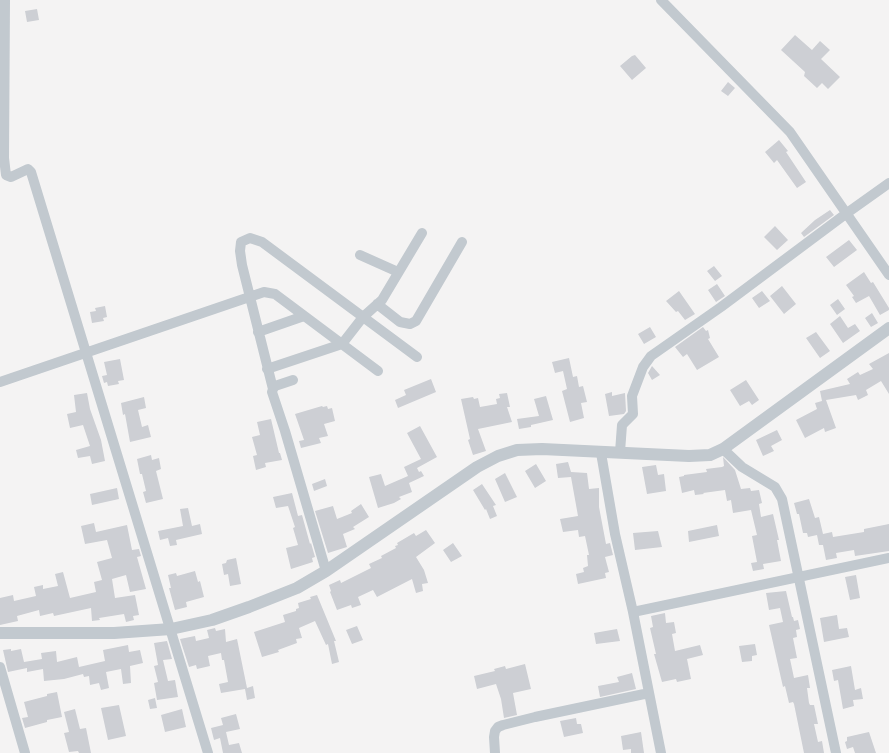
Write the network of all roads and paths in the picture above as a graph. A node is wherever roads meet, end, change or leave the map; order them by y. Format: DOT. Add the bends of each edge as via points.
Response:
graph roads {
  1 [pos="5,0"];
  2 [pos="661,0"];
  3 [pos="889,183"];
  4 [pos="847,213"];
  5 [pos="422,233"];
  6 [pos="462,242"];
  7 [pos="360,255"];
  8 [pos="398,272"];
  9 [pos="889,274"];
  10 [pos="249,298"];
  11 [pos="377,304"];
  12 [pos="304,316"];
  13 [pos="362,317"];
  14 [pos="889,328"];
  15 [pos="258,332"];
  16 [pos="342,344"];
  17 [pos="86,354"];
  18 [pos="417,357"];
  19 [pos="268,369"];
  20 [pos="378,371"];
  21 [pos="293,380"];
  22 [pos="0,382"];
  23 [pos="273,389"];
  24 [pos="723,449"];
  25 [pos="620,452"];
  26 [pos="601,453"];
  27 [pos="889,558"];
  28 [pos="326,571"];
  29 [pos="799,576"];
  30 [pos="634,612"];
  31 [pos="171,629"];
  32 [pos="0,633"];
  33 [pos="0,667"];
  34 [pos="649,693"];
  35 [pos="25,753"];
  36 [pos="208,753"];
  37 [pos="495,753"];
  38 [pos="661,753"];
  39 [pos="836,753"];
  1 -- 17 [label="street" via="6,175 11,177 28,169 32,172"];
  2 -- 4 [label="street" via="790,132"];
  3 -- 4 [label="street"];
  4 -- 9 [label="street"];
  4 -- 25 [label="street" via="721,308 651,356 643,367 632,396 633,414 622,425"];
  5 -- 8 [label="street"];
  6 -- 11 [label="street" via="416,321 410,324 400,322"];
  7 -- 8 [label="street"];
  8 -- 11 [label="street"];
  10 -- 12 [label="street" via="264,292 275,294"];
  10 -- 13 [label="street" via="240,251 242,242 250,238 262,242"];
  10 -- 15 [label="street"];
  10 -- 17 [label="street"];
  11 -- 13 [label="street"];
  12 -- 15 [label="street"];
  12 -- 16 [label="street"];
  13 -- 16 [label="street"];
  13 -- 18 [label="street"];
  14 -- 24 [label="street"];
  15 -- 19 [label="street"];
  16 -- 19 [label="street"];
  16 -- 20 [label="street"];
  17 -- 22 [label="street"];
  17 -- 31 [label="street"];
  19 -- 23 [label="street"];
  21 -- 23 [label="street"];
  23 -- 28 [label="street"];
  24 -- 25 [label="street" via="710,455 689,456"];
  24 -- 29 [label="street" via="742,467 779,492"];
  25 -- 26 [label="street"];
  26 -- 28 [label="street" via="542,449 517,450 498,456 477,467"];
  26 -- 30 [label="street"];
  27 -- 29 [label="street"];
  28 -- 31 [label="street" via="297,588 249,608"];
  29 -- 30 [label="street"];
  29 -- 39 [label="street"];
  30 -- 34 [label="street"];
  31 -- 32 [label="street" via="114,633"];
  31 -- 36 [label="street"];
  33 -- 35 [label="street"];
  34 -- 37 [label="street" via="503,725 498,727 494,737"];
  34 -- 38 [label="street"];
}
